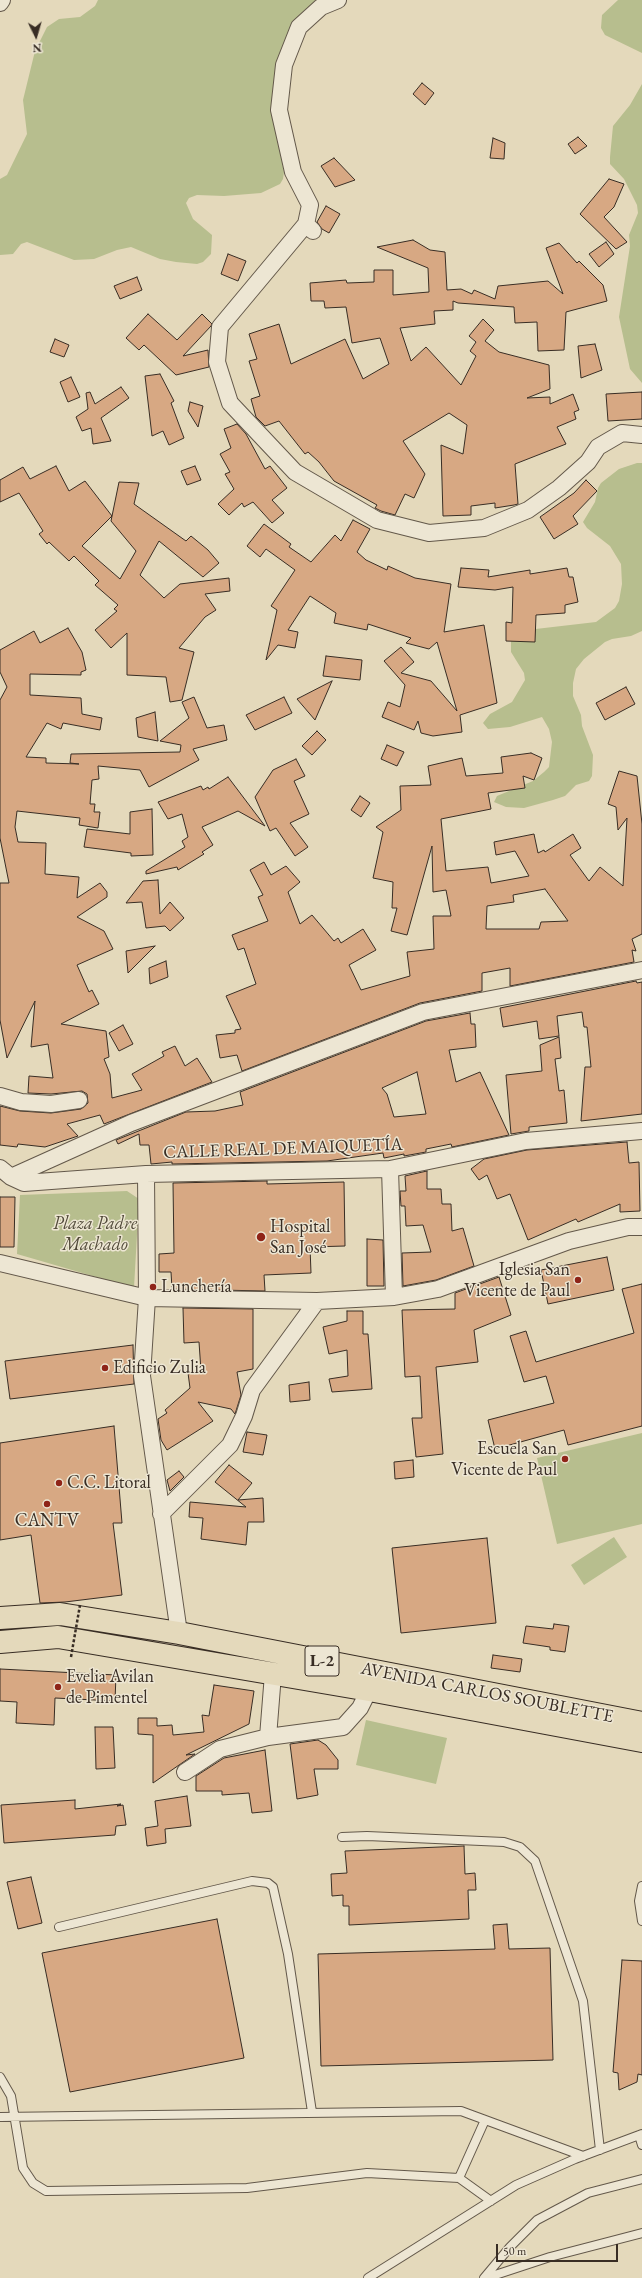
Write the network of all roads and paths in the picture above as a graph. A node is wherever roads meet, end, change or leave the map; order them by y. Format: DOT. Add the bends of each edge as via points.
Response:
graph roads {
  1 [pos="2,0"];
  2 [pos="338,0"];
  3 [pos="0,3"];
  4 [pos="642,435"];
  5 [pos="642,970"];
  6 [pos="0,1096"];
  7 [pos="79,1100"];
  8 [pos="642,1131"];
  9 [pos="390,1169"];
  10 [pos="6,1173"];
  11 [pos="146,1174"];
  12 [pos="642,1227"];
  13 [pos="0,1263"];
  14 [pos="394,1297"];
  15 [pos="148,1298"];
  16 [pos="317,1301"];
  17 [pos="161,1514"];
  18 [pos="80,1604"];
  19 [pos="0,1618"];
  20 [pos="179,1633"];
  21 [pos="0,1642"];
  22 [pos="72,1657"];
  23 [pos="274,1674"];
  24 [pos="369,1690"];
  25 [pos="642,1723"];
  26 [pos="268,1736"];
  27 [pos="642,1741"];
  28 [pos="185,1772"];
  29 [pos="342,1837"];
  30 [pos="642,1886"];
  31 [pos="642,1921"];
  32 [pos="59,1927"];
  33 [pos="0,2077"];
  34 [pos="312,2112"];
  35 [pos="0,2117"];
  36 [pos="14,2117"];
  37 [pos="485,2120"];
  38 [pos="641,2135"];
  39 [pos="642,2145"];
  40 [pos="600,2150"];
  41 [pos="583,2156"];
  42 [pos="459,2178"];
  43 [pos="642,2179"];
  44 [pos="491,2201"];
  45 [pos="642,2233"];
  46 [pos="368,2278"];
  47 [pos="485,2278"];
  1 -- 3 [label="street"];
  2 -- 4 [label="street" via="321,7 299,27 284,65 279,110 293,172 310,205 310,228 220,327 217,362 230,403 295,472 377,520 430,533 484,528 528,510 553,493 588,462 598,447 622,433"];
  5 -- 10 [label="street" via="423,1012"];
  6 -- 7 [label="street" via="21,1102 51,1104"];
  8 -- 9 [label="street, CALLE REAL DE MAIQUETÍA" via="526,1141"];
  9 -- 11 [label="street, CALLE REAL DE MAIQUETÍA"];
  9 -- 14 [label="street"];
  10 -- 11 [label="street, CALLE REAL DE MAIQUETÍA" via="24,1183"];
  11 -- 15 [label="street"];
  12 -- 14 [label="street" via="628,1227 569,1241 438,1289"];
  13 -- 15 [label="street"];
  14 -- 16 [label="street"];
  15 -- 16 [label="street"];
  15 -- 17 [label="street" via="142,1376"];
  16 -- 17 [label="street" via="252,1390 244,1416 230,1445"];
  17 -- 20 [label="street"];
  18 -- 22 [label="path, bridge"];
  19 -- 20 [label="main road, AVENIDA CARLOS SOUBLETTE / L-2" via="60,1614"];
  20 -- 25 [label="main road, AVENIDA CARLOS SOUBLETTE / L-2"];
  21 -- 23 [label="main road, AVENIDA CARLOS SOUBLETTE / L-2" via="58,1637"];
  23 -- 24 [label="main road, AVENIDA CARLOS SOUBLETTE / L-2"];
  23 -- 26 [label="street"];
  24 -- 26 [label="street" via="360,1708 343,1727"];
  24 -- 27 [label="main road, AVENIDA CARLOS SOUBLETTE / L-2"];
  26 -- 28 [label="street" via="220,1749"];
  29 -- 40 [label="lane" via="504,1842 520,1847 536,1861 583,2002"];
  30 -- 31 [label="lane" via="639,1900"];
  32 -- 34 [label="lane" via="252,1881 268,1882 273,1888 288,1954"];
  33 -- 36 [label="lane" via="11,2096"];
  34 -- 36 [label="lane"];
  34 -- 37 [label="lane" via="461,2111"];
  35 -- 36 [label="lane"];
  36 -- 42 [label="lane" via="23,2168 33,2183 46,2191 247,2188 367,2173"];
  37 -- 41 [label="lane"];
  37 -- 42 [label="lane"];
  38 -- 39 [label="lane"];
  38 -- 40 [label="lane"];
  40 -- 41 [label="lane"];
  41 -- 44 [label="lane" via="516,2185"];
  42 -- 44 [label="lane"];
  43 -- 47 [label="lane" via="588,2193 537,2220 510,2247"];
  44 -- 46 [label="lane"];
  45 -- 47 [label="lane" via="550,2257"];
}
